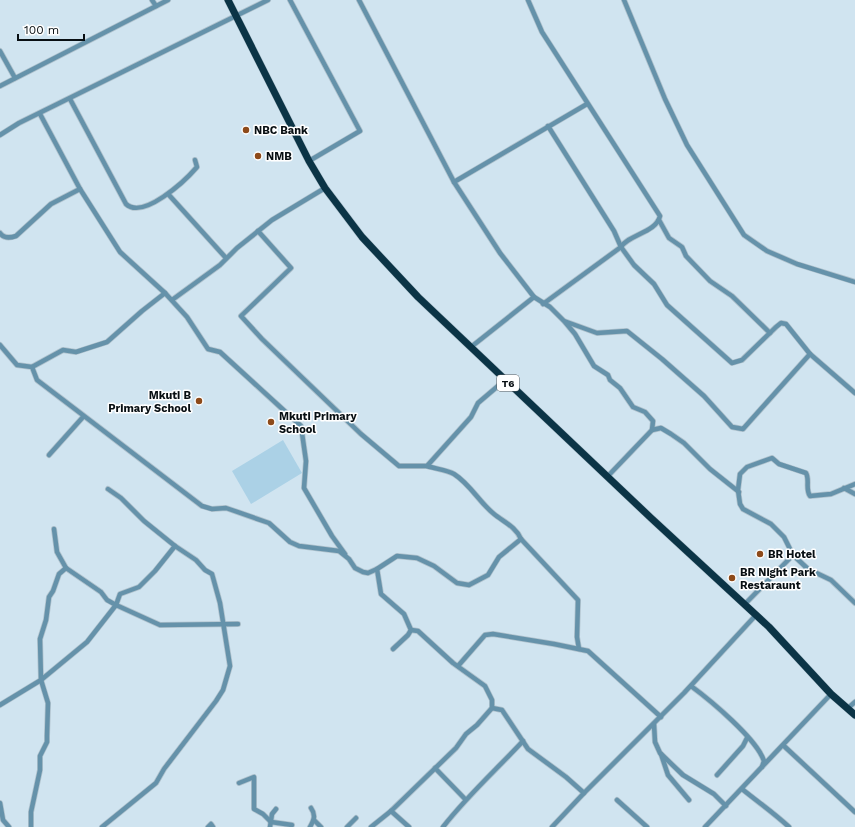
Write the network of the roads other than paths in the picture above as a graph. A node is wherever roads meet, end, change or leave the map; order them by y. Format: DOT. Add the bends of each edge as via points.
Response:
graph roads {
  1 [pos="152,0"];
  2 [pos="168,0"];
  3 [pos="228,0"];
  4 [pos="268,0"];
  5 [pos="290,0"];
  6 [pos="359,0"];
  7 [pos="528,0"];
  8 [pos="624,0"];
  9 [pos="156,6"];
  10 [pos="235,17"];
  11 [pos="0,51"];
  12 [pos="15,78"];
  13 [pos="0,86"];
  14 [pos="70,99"];
  15 [pos="588,104"];
  16 [pos="40,114"];
  17 [pos="548,126"];
  18 [pos="0,135"];
  19 [pos="195,160"];
  20 [pos="309,161"];
  21 [pos="454,182"];
  22 [pos="325,188"];
  23 [pos="80,189"];
  24 [pos="169,195"];
  25 [pos="659,220"];
  26 [pos="258,231"];
  27 [pos="0,233"];
  28 [pos="621,247"];
  29 [pos="226,258"];
  30 [pos="855,282"];
  31 [pos="165,293"];
  32 [pos="534,297"];
  33 [pos="172,300"];
  34 [pos="542,304"];
  35 [pos="564,321"];
  36 [pos="770,333"];
  37 [pos="0,344"];
  38 [pos="471,347"];
  39 [pos="810,354"];
  40 [pos="32,367"];
  41 [pos="505,380"];
  42 [pos="855,393"];
  43 [pos="84,417"];
  44 [pos="652,430"];
  45 [pos="49,455"];
  46 [pos="427,466"];
  47 [pos="608,476"];
  48 [pos="855,484"];
  49 [pos="844,488"];
  50 [pos="108,489"];
  51 [pos="738,492"];
  52 [pos="855,494"];
  53 [pos="54,529"];
  54 [pos="521,539"];
  55 [pos="175,546"];
  56 [pos="793,555"];
  57 [pos="349,559"];
  58 [pos="66,568"];
  59 [pos="378,569"];
  60 [pos="855,603"];
  61 [pos="116,605"];
  62 [pos="744,605"];
  63 [pos="756,616"];
  64 [pos="224,624"];
  65 [pos="238,624"];
  66 [pos="411,630"];
  67 [pos="394,648"];
  68 [pos="578,649"];
  69 [pos="458,666"];
  70 [pos="41,680"];
  71 [pos="691,686"];
  72 [pos="831,694"];
  73 [pos="855,702"];
  74 [pos="0,705"];
  75 [pos="492,708"];
  76 [pos="848,708"];
  77 [pos="855,715"];
  78 [pos="661,717"];
  79 [pos="654,724"];
  80 [pos="747,738"];
  81 [pos="523,741"];
  82 [pos="784,746"];
  83 [pos="660,752"];
  84 [pos="435,768"];
  85 [pos="762,769"];
  86 [pos="717,775"];
  87 [pos="239,783"];
  88 [pos="742,789"];
  89 [pos="584,793"];
  90 [pos="465,799"];
  91 [pos="617,800"];
  92 [pos="689,800"];
  93 [pos="0,803"];
  94 [pos="726,806"];
  95 [pos="311,808"];
  96 [pos="276,809"];
  97 [pos="391,811"];
  98 [pos="855,812"];
  99 [pos="356,818"];
  100 [pos="314,820"];
  101 [pos="271,825"];
  102 [pos="292,825"];
  103 [pos="9,827"];
  104 [pos="31,827"];
  105 [pos="102,827"];
  106 [pos="208,827"];
  107 [pos="213,827"];
  108 [pos="310,827"];
  109 [pos="321,827"];
  110 [pos="347,827"];
  111 [pos="371,827"];
  112 [pos="409,827"];
  113 [pos="443,827"];
  114 [pos="552,827"];
  115 [pos="647,827"];
  116 [pos="705,827"];
  117 [pos="789,827"];
  1 -- 9 [label="street"];
  2 -- 9 [label="street"];
  3 -- 10 [label="highway, T6"];
  4 -- 10 [label="street"];
  5 -- 20 [label="street" via="360,131"];
  6 -- 21 [label="street"];
  7 -- 15 [label="street" via="542,32"];
  8 -- 30 [label="street" via="687,145 744,235 767,251 797,264"];
  9 -- 12 [label="street"];
  10 -- 14 [label="street"];
  10 -- 20 [label="highway, T6"];
  11 -- 12 [label="street"];
  12 -- 13 [label="street"];
  14 -- 16 [label="street"];
  14 -- 24 [label="street" via="130,208 136,209"];
  15 -- 17 [label="street"];
  15 -- 25 [label="street" via="660,216"];
  16 -- 18 [label="street"];
  16 -- 23 [label="street"];
  17 -- 21 [label="street"];
  17 -- 28 [label="street" via="614,231"];
  19 -- 24 [label="street" via="197,167 187,180"];
  20 -- 22 [label="highway, T6"];
  21 -- 32 [label="street" via="500,253"];
  22 -- 26 [label="street"];
  22 -- 38 [label="highway, T6" via="362,237 418,297"];
  23 -- 27 [label="street" via="51,204 16,236 9,238"];
  23 -- 31 [label="street" via="120,252"];
  24 -- 29 [label="street"];
  25 -- 28 [label="street" via="651,228 624,242"];
  25 -- 36 [label="street" via="669,238 682,247 686,256 710,281 732,296"];
  26 -- 29 [label="street"];
  26 -- 46 [label="street" via="291,268 241,316 361,434 400,466"];
  28 -- 34 [label="street"];
  28 -- 36 [label="street" via="634,265 654,284 667,305 732,363 742,360"];
  29 -- 33 [label="street"];
  31 -- 33 [label="street"];
  31 -- 40 [label="street" via="107,342 76,352 64,350"];
  32 -- 34 [label="street"];
  32 -- 38 [label="street"];
  33 -- 57 [label="street" via="199,333 208,349 220,352 301,426 306,461 304,488 332,536"];
  34 -- 35 [label="street" via="550,307"];
  35 -- 39 [label="street" via="596,333 627,332 692,386 732,426 743,429"];
  35 -- 44 [label="street" via="594,366 608,375 633,407 650,416 653,421"];
  36 -- 39 [label="street" via="781,323 786,324"];
  37 -- 40 [label="street" via="17,365"];
  38 -- 41 [label="highway, T6"];
  39 -- 42 [label="street"];
  40 -- 43 [label="street" via="37,380"];
  41 -- 46 [label="street" via="478,403 471,417"];
  41 -- 47 [label="highway, T6"];
  43 -- 45 [label="street"];
  43 -- 57 [label="street" via="202,506 212,509 226,508 269,523 294,544 339,551"];
  44 -- 47 [label="street"];
  44 -- 51 [label="street" via="661,428 672,434"];
  46 -- 54 [label="street" via="454,474 493,513 510,525"];
  47 -- 62 [label="highway, T6"];
  48 -- 49 [label="street"];
  49 -- 51 [label="street" via="831,494 810,496 806,473 780,464 772,458 747,467 740,474"];
  49 -- 52 [label="street"];
  50 -- 55 [label="street"];
  51 -- 56 [label="street" via="743,509 770,524 784,537"];
  53 -- 58 [label="street" via="57,552"];
  54 -- 59 [label="street" via="499,557 488,575 469,585 457,583 434,566 417,558 397,556"];
  54 -- 68 [label="street" via="578,600"];
  55 -- 61 [label="street" via="139,587 120,594"];
  55 -- 64 [label="street" via="212,574"];
  56 -- 60 [label="street" via="808,568 831,580"];
  56 -- 62 [label="street"];
  57 -- 59 [label="street" via="355,568 363,572"];
  58 -- 61 [label="street"];
  58 -- 70 [label="street" via="59,574 49,597 40,639"];
  59 -- 66 [label="street" via="381,594 404,614"];
  61 -- 64 [label="street" via="160,625"];
  61 -- 70 [label="street" via="87,642"];
  62 -- 63 [label="highway, T6"];
  63 -- 71 [label="street"];
  63 -- 72 [label="highway, T6" via="787,645"];
  64 -- 65 [label="street"];
  64 -- 105 [label="street" via="230,666 223,690 156,783"];
  66 -- 67 [label="street"];
  66 -- 69 [label="street" via="418,631"];
  68 -- 69 [label="street" via="485,635"];
  68 -- 78 [label="street" via="588,651 597,658 637,698"];
  69 -- 75 [label="street" via="485,686 492,700"];
  70 -- 74 [label="street"];
  70 -- 104 [label="street" via="48,703 47,736 40,756"];
  71 -- 78 [label="street"];
  71 -- 80 [label="street" via="715,704"];
  72 -- 76 [label="highway, T6"];
  72 -- 82 [label="street"];
  73 -- 76 [label="street"];
  75 -- 81 [label="street" via="502,710 507,715"];
  75 -- 84 [label="street"];
  76 -- 77 [label="highway, T6"];
  78 -- 79 [label="street"];
  79 -- 83 [label="street" via="655,742"];
  79 -- 89 [label="street"];
  80 -- 85 [label="street" via="762,755"];
  80 -- 86 [label="street"];
  81 -- 89 [label="street" via="528,749"];
  81 -- 90 [label="street"];
  82 -- 85 [label="street"];
  82 -- 98 [label="street"];
  83 -- 92 [label="street" via="668,775"];
  83 -- 94 [label="street" via="683,775 714,794"];
  84 -- 90 [label="street"];
  84 -- 97 [label="street"];
  85 -- 88 [label="street"];
  87 -- 101 [label="street" via="254,776 254,810 263,814"];
  88 -- 94 [label="street"];
  88 -- 117 [label="street"];
  89 -- 114 [label="street"];
  90 -- 113 [label="street"];
  91 -- 115 [label="street"];
  93 -- 103 [label="street" via="3,820"];
  94 -- 116 [label="street"];
  95 -- 100 [label="street"];
  96 -- 101 [label="street" via="272,814"];
  97 -- 111 [label="street"];
  97 -- 112 [label="street"];
  99 -- 110 [label="street"];
  100 -- 108 [label="street"];
  100 -- 109 [label="street"];
  101 -- 102 [label="street"];
  106 -- 107 [label="street" via="211,824"];
}
